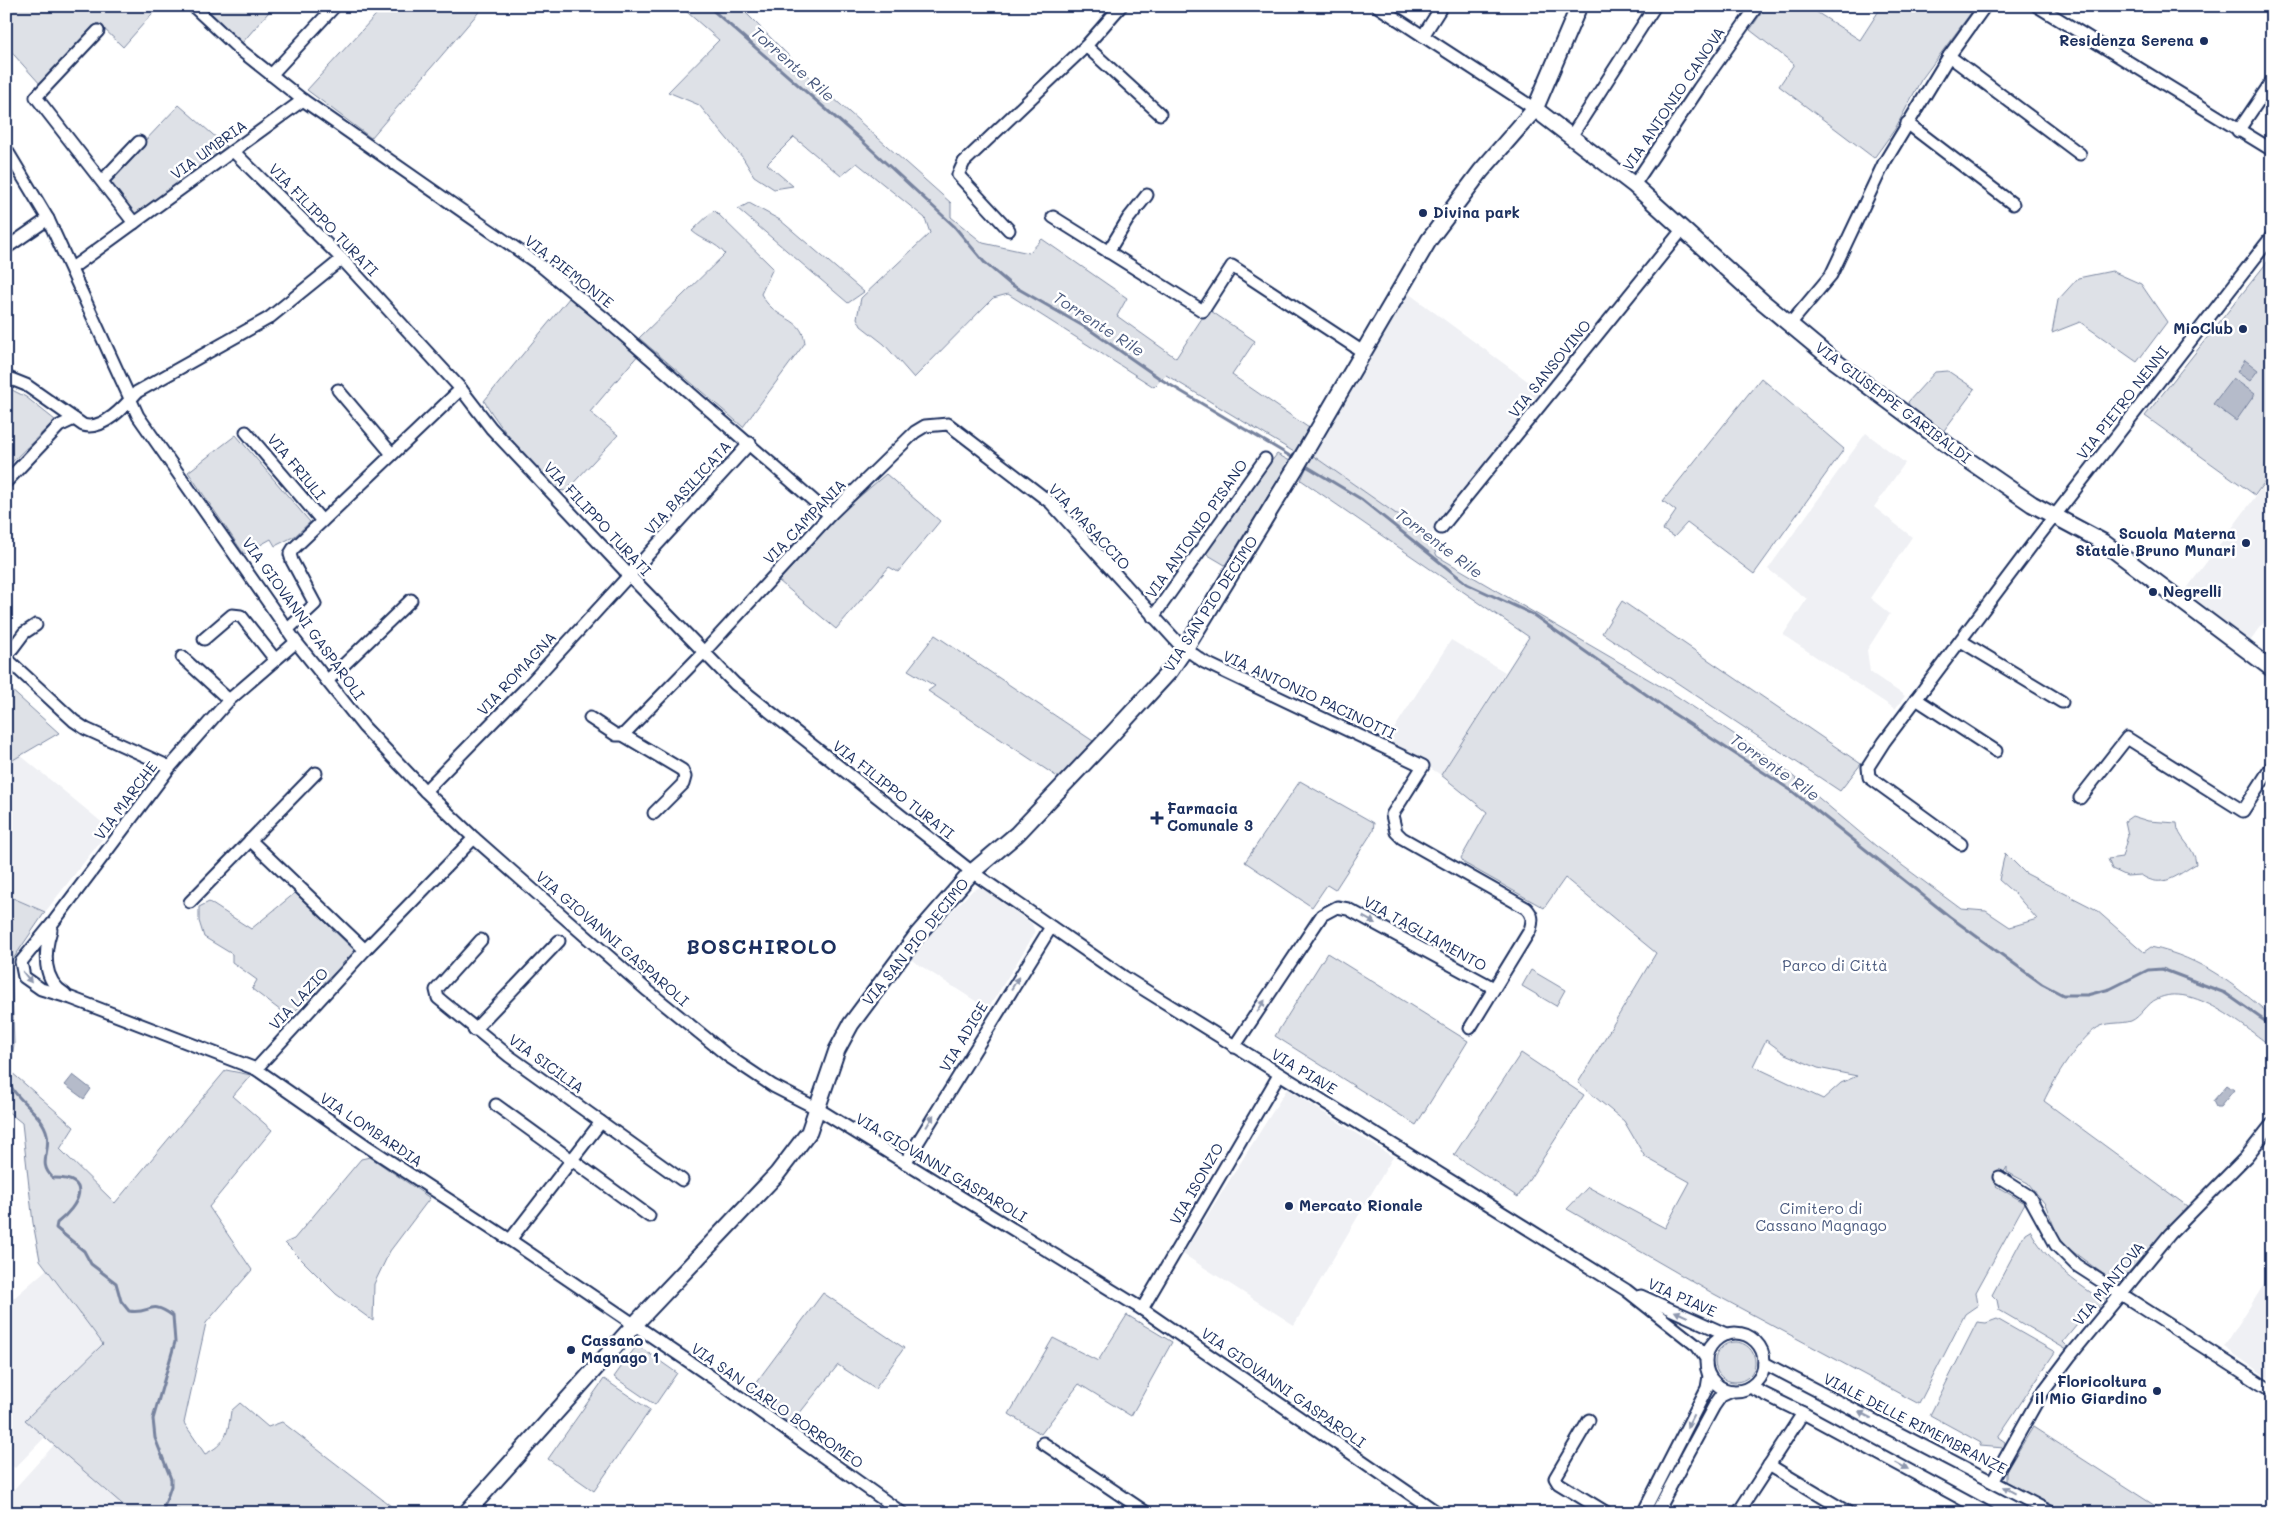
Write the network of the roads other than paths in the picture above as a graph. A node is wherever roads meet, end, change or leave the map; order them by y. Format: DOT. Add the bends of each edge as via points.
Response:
graph roads {
  1 [pos="193,6"];
  2 [pos="335,6"];
  3 [pos="1121,6"];
  4 [pos="1376,6"];
  5 [pos="1442,6"];
  6 [pos="1579,6"];
  7 [pos="1655,6"];
  8 [pos="1758,6"];
  9 [pos="1985,6"];
  10 [pos="2037,6"];
  11 [pos="98,31"];
  12 [pos="1423,36"];
  13 [pos="1086,46"];
  14 [pos="1949,56"];
  15 [pos="271,75"];
  16 [pos="2272,81"];
  17 [pos="303,100"];
  18 [pos="1536,108"];
  19 [pos="1160,114"];
  20 [pos="1907,124"];
  21 [pos="2238,130"];
  22 [pos="1572,135"];
  23 [pos="139,142"];
  24 [pos="6,149"];
  25 [pos="2272,150"];
  26 [pos="234,151"];
  27 [pos="2080,154"];
  28 [pos="102,181"];
  29 [pos="1634,185"];
  30 [pos="1147,195"];
  31 [pos="2013,204"];
  32 [pos="1053,216"];
  33 [pos="48,219"];
  34 [pos="134,223"];
  35 [pos="1009,230"];
  36 [pos="1682,230"];
  37 [pos="2272,236"];
  38 [pos="6,248"];
  39 [pos="1108,252"];
  40 [pos="342,259"];
  41 [pos="72,268"];
  42 [pos="1790,324"];
  43 [pos="1362,352"];
  44 [pos="6,377"];
  45 [pos="461,389"];
  46 [pos="338,390"];
  47 [pos="130,401"];
  48 [pos="74,419"];
  49 [pos="936,423"];
  50 [pos="246,432"];
  51 [pos="750,443"];
  52 [pos="392,454"];
  53 [pos="1265,459"];
  54 [pos="6,482"];
  55 [pos="830,515"];
  56 [pos="2054,517"];
  57 [pos="322,521"];
  58 [pos="1441,528"];
  59 [pos="628,575"];
  60 [pos="411,600"];
  61 [pos="1153,617"];
  62 [pos="36,625"];
  63 [pos="288,630"];
  64 [pos="204,639"];
  65 [pos="1961,641"];
  66 [pos="296,642"];
  67 [pos="1185,649"];
  68 [pos="703,654"];
  69 [pos="6,657"];
  70 [pos="182,657"];
  71 [pos="274,658"];
  72 [pos="2272,669"];
  73 [pos="327,681"];
  74 [pos="1916,699"];
  75 [pos="229,700"];
  76 [pos="2062,702"];
  77 [pos="590,718"];
  78 [pos="623,735"];
  79 [pos="1996,751"];
  80 [pos="1423,766"];
  81 [pos="2272,766"];
  82 [pos="170,767"];
  83 [pos="316,773"];
  84 [pos="425,791"];
  85 [pos="2080,798"];
  86 [pos="654,813"];
  87 [pos="474,838"];
  88 [pos="250,840"];
  89 [pos="1961,844"];
  90 [pos="972,872"];
  91 [pos="190,902"];
  92 [pos="52,924"];
  93 [pos="1051,926"];
  94 [pos="481,940"];
  95 [pos="559,942"];
  96 [pos="365,950"];
  97 [pos="1494,988"];
  98 [pos="70,998"];
  99 [pos="1470,1028"];
  100 [pos="474,1030"];
  101 [pos="1234,1047"];
  102 [pos="256,1069"];
  103 [pos="1279,1075"];
  104 [pos="496,1105"];
  105 [pos="818,1109"];
  106 [pos="601,1122"];
  107 [pos="2272,1124"];
  108 [pos="572,1160"];
  109 [pos="905,1163"];
  110 [pos="1998,1177"];
  111 [pos="682,1180"];
  112 [pos="649,1216"];
  113 [pos="510,1240"];
  114 [pos="1626,1290"];
  115 [pos="2121,1293"];
  116 [pos="1142,1309"];
  117 [pos="634,1325"];
  118 [pos="1726,1334"];
  119 [pos="1705,1357"];
  120 [pos="1764,1363"];
  121 [pos="1709,1376"];
  122 [pos="1750,1387"];
  123 [pos="2272,1390"];
  124 [pos="1732,1391"];
  125 [pos="1803,1413"];
  126 [pos="1589,1420"];
  127 [pos="1043,1443"];
  128 [pos="1769,1465"];
  129 [pos="1993,1480"];
  130 [pos="466,1513"];
  131 [pos="902,1513"];
  132 [pos="1147,1513"];
  133 [pos="1438,1513"];
  134 [pos="1607,1513"];
  135 [pos="1643,1513"];
  136 [pos="1656,1513"];
  137 [pos="1738,1513"];
  138 [pos="1849,1513"];
  139 [pos="1988,1513"];
  140 [pos="2052,1513"];
  1 -- 15 [label="street, VIA PIEMONTE"];
  2 -- 15 [label="street"];
  3 -- 13 [label="street"];
  4 -- 12 [label="street"];
  5 -- 12 [label="street"];
  6 -- 18 [label="street, VIA SAN PIO DECIMO"];
  7 -- 22 [label="street"];
  8 -- 29 [label="street, VIA ANTONIO CANOVA"];
  9 -- 14 [label="street"];
  10 -- 21 [label="street"];
  11 -- 28 [label="street" via="36,97"];
  12 -- 18 [label="street"];
  13 -- 19 [label="street"];
  13 -- 35 [label="street" via="964,162 960,170 958,175"];
  14 -- 20 [label="street"];
  14 -- 27 [label="street"];
  15 -- 17 [label="street, VIA PIEMONTE"];
  16 -- 21 [label="street"];
  17 -- 26 [label="street, VIA UMBRIA"];
  17 -- 51 [label="street, VIA PIEMONTE" via="541,266"];
  18 -- 22 [label="street, VIA GIUSEPPE GARIBALDI"];
  18 -- 43 [label="street, VIA SAN PIO DECIMO" via="1481,171 1429,240"];
  20 -- 31 [label="street"];
  20 -- 42 [label="street" via="1864,203 1831,275"];
  21 -- 25 [label="street"];
  22 -- 29 [label="street, VIA GIUSEPPE GARIBALDI"];
  23 -- 28 [label="street"];
  24 -- 33 [label="street, VIA GIOVANNI GASPAROLI"];
  26 -- 34 [label="street, VIA UMBRIA"];
  26 -- 40 [label="street, VIA FILIPPO TURATI"];
  28 -- 34 [label="street"];
  29 -- 36 [label="street, VIA GIUSEPPE GARIBALDI"];
  30 -- 39 [label="street"];
  32 -- 39 [label="street"];
  33 -- 38 [label="street"];
  33 -- 41 [label="street, VIA GIOVANNI GASPAROLI"];
  34 -- 41 [label="street, VIA UMBRIA"];
  36 -- 42 [label="street, VIA GIUSEPPE GARIBALDI"];
  36 -- 58 [label="street, VIA SANSOVINO"];
  37 -- 56 [label="street, VIA PIETRO NENNI"];
  39 -- 43 [label="street" via="1203,311 1232,266"];
  40 -- 45 [label="street, VIA FILIPPO TURATI"];
  40 -- 47 [label="street" via="268,318 137,392"];
  41 -- 47 [label="street, VIA GIOVANNI GASPAROLI"];
  42 -- 56 [label="street, VIA GIUSEPPE GARIBALDI" via="1928,431"];
  43 -- 67 [label="street, VIA SAN PIO DECIMO" via="1295,470"];
  44 -- 48 [label="street" via="26,385"];
  45 -- 52 [label="street, VIA FRIULI"];
  45 -- 59 [label="street, VIA FILIPPO TURATI" via="491,428"];
  46 -- 52 [label="street"];
  47 -- 48 [label="street" via="124,408 90,427"];
  47 -- 63 [label="street, VIA GIOVANNI GASPAROLI"];
  48 -- 54 [label="street" via="59,426"];
  49 -- 55 [label="street, VIA CAMPANIA" via="915,432"];
  49 -- 61 [label="street, VIA MASACCIO" via="948,424 957,430 1051,503"];
  50 -- 57 [label="street, VIA FRIULI"];
  51 -- 55 [label="street, VIA PIEMONTE"];
  51 -- 59 [label="street, VIA BASILICATA"];
  52 -- 57 [label="street, VIA FRIULI"];
  53 -- 61 [label="street, VIA ANTONIO PISANO"];
  55 -- 68 [label="street, VIA CAMPANIA"];
  56 -- 65 [label="street, VIA PIETRO NENNI"];
  56 -- 72 [label="street, VIA GIUSEPPE GARIBALDI" via="2103,542"];
  57 -- 63 [label="street, VIA FRIULI" via="290,554 315,604"];
  59 -- 68 [label="street, VIA FILIPPO TURATI"];
  59 -- 84 [label="street, VIA ROMAGNA" via="528,686"];
  60 -- 73 [label="street"];
  61 -- 67 [label="street, VIA MASACCIO"];
  62 -- 69 [label="street" via="24,633"];
  63 -- 66 [label="street, VIA GIOVANNI GASPAROLI"];
  64 -- 71 [label="street" via="232,615 241,616"];
  65 -- 74 [label="street, VIA PIETRO NENNI"];
  65 -- 76 [label="street"];
  66 -- 71 [label="street, VIA MARCHE"];
  66 -- 73 [label="street, VIA GIOVANNI GASPAROLI"];
  67 -- 80 [label="street, VIA ANTONIO PACINOTTI" via="1204,662"];
  67 -- 90 [label="street, VIA SAN PIO DECIMO" via="1170,671 1037,814"];
  68 -- 78 [label="street, VIA CAMPANIA"];
  68 -- 90 [label="street, VIA FILIPPO TURATI" via="735,684"];
  69 -- 82 [label="street" via="74,721"];
  70 -- 75 [label="street"];
  71 -- 75 [label="street, VIA MARCHE"];
  73 -- 84 [label="street, VIA GIOVANNI GASPAROLI"];
  74 -- 79 [label="street"];
  74 -- 89 [label="street, VIA PIETRO NENNI" via="1868,767 1869,777"];
  75 -- 82 [label="street, VIA MARCHE"];
  77 -- 78 [label="street" via="616,736"];
  78 -- 86 [label="street" via="682,770 685,777 683,784"];
  80 -- 97 [label="street, VIA TAGLIAMENTO" via="1392,815 1396,832 1531,913 1533,922 1530,930"];
  81 -- 85 [label="street" via="2243,811 2128,738"];
  82 -- 92 [label="street, VIA MARCHE"];
  83 -- 88 [label="street"];
  84 -- 87 [label="street, VIA GIOVANNI GASPAROLI"];
  87 -- 96 [label="street, VIA LAZIO"];
  87 -- 105 [label="street, VIA GIOVANNI GASPAROLI" via="648,991 728,1056 773,1086"];
  88 -- 91 [label="street"];
  88 -- 96 [label="street"];
  90 -- 93 [label="street, VIA PIAVE"];
  90 -- 105 [label="street, VIA SAN PIO DECIMO" via="918,934 851,1024 837,1050"];
  92 -- 98 [label="street, VIA MARCHE" via="46,943 47,970 60,991"];
  92 -- 98 [label="street, VIA MARCHE, one-way" via="26,954 21,969 24,976 41,989"];
  93 -- 101 [label="street, VIA PIAVE"];
  109 -- 93 [label="street, VIA ADIGE, one-way"];
  94 -- 100 [label="street, VIA SICILIA" via="436,990 438,998"];
  95 -- 100 [label="street"];
  96 -- 102 [label="street, VIA LAZIO"];
  97 -- 99 [label="street, VIA TAGLIAMENTO"];
  101 -- 97 [label="street, VIA TAGLIAMENTO, one-way" via="1322,915 1338,907 1348,909"];
  98 -- 102 [label="street, VIA LOMBARDIA"];
  100 -- 106 [label="street, VIA SICILIA"];
  101 -- 103 [label="street, VIA PIAVE"];
  102 -- 113 [label="street, VIA LOMBARDIA"];
  103 -- 114 [label="street, VIA PIAVE"];
  103 -- 116 [label="street, VIA ISONZO"];
  104 -- 108 [label="street"];
  105 -- 109 [label="street, VIA GIOVANNI GASPAROLI"];
  105 -- 117 [label="street, VIA SAN PIO DECIMO" via="809,1132 774,1178"];
  106 -- 108 [label="street"];
  106 -- 111 [label="street, VIA SICILIA"];
  107 -- 115 [label="street, VIA MANTOVA" via="2257,1144 2170,1234"];
  108 -- 112 [label="street"];
  108 -- 113 [label="street"];
  109 -- 116 [label="street, VIA GIOVANNI GASPAROLI"];
  110 -- 115 [label="street" via="2029,1196 2060,1251 2087,1273"];
  113 -- 117 [label="street, VIA LOMBARDIA"];
  118 -- 114 [label="street, VIA PIAVE, one-way"];
  114 -- 119 [label="street, VIA PIAVE" via="1697,1346"];
  115 -- 123 [label="street"];
  115 -- 129 [label="street, VIA MANTOVA" via="2040,1396"];
  116 -- 133 [label="street, VIA GIOVANNI GASPAROLI"];
  117 -- 130 [label="street"];
  117 -- 131 [label="street, VIA SAN CARLO BORROMEO"];
  118 -- 119 [label="street" via="1713,1341"];
  118 -- 120 [label="street" via="1736,1332 1751,1337 1761,1348"];
  119 -- 121 [label="street"];
  120 -- 122 [label="street" via="1760,1377"];
  129 -- 120 [label="street, VIALE DELLE RIMEMBRANZE, one-way"];
  121 -- 124 [label="street" via="1723,1389"];
  121 -- 135 [label="street, one-way" via="1707,1388"];
  122 -- 124 [label="street"];
  122 -- 125 [label="street"];
  124 -- 136 [label="street" via="1721,1396 1714,1406"];
  125 -- 128 [label="street"];
  125 -- 139 [label="street, one-way"];
  126 -- 134 [label="street" via="1554,1478 1558,1484"];
  127 -- 132 [label="street"];
  128 -- 137 [label="street"];
  128 -- 138 [label="street"];
  140 -- 129 [label="street, VIALE DELLE RIMEMBRANZE, one-way"];
}
